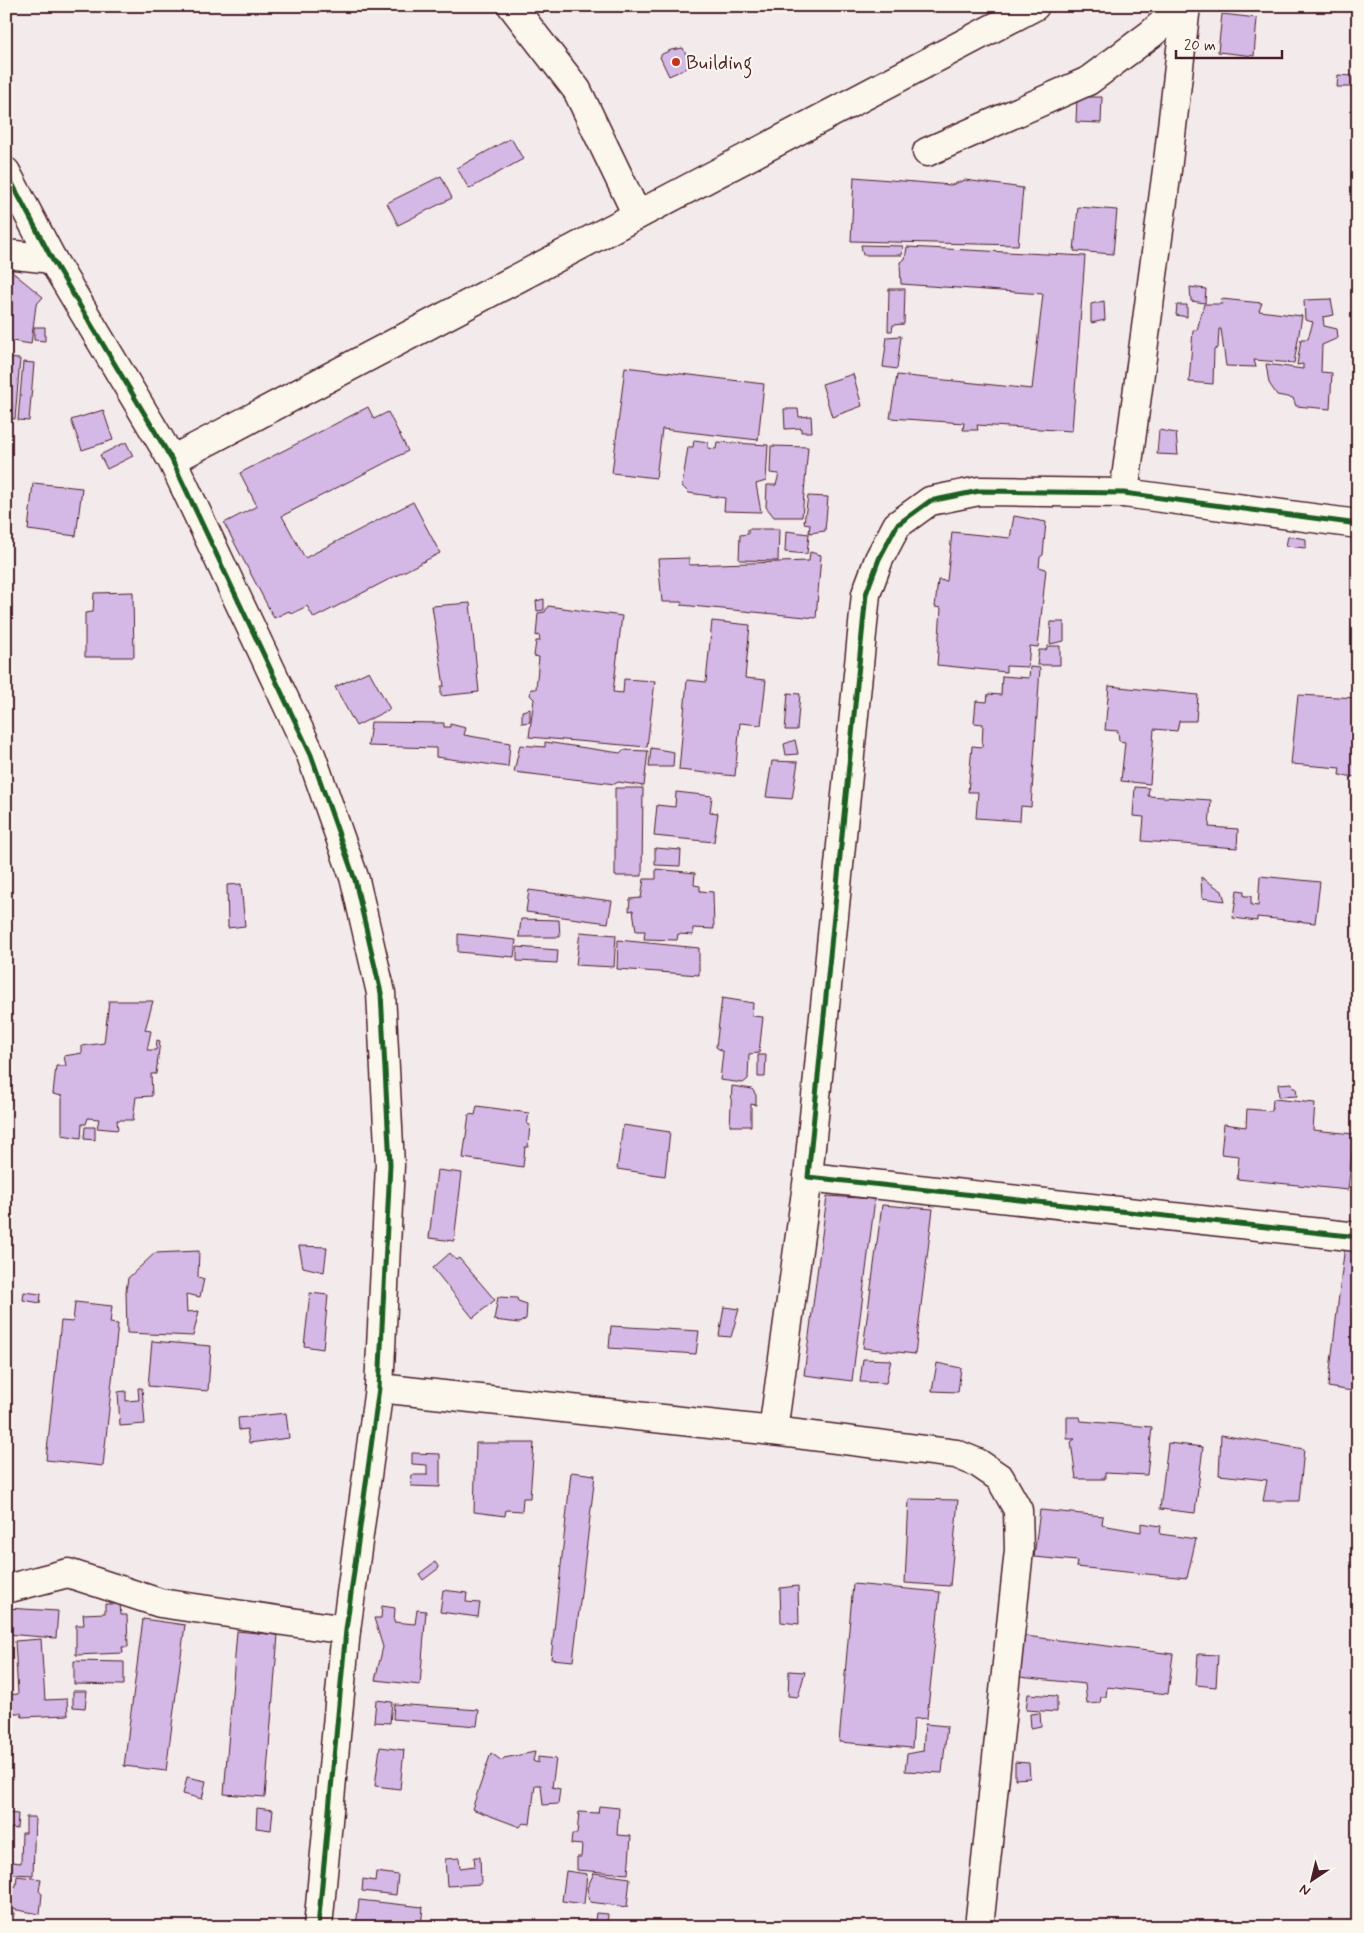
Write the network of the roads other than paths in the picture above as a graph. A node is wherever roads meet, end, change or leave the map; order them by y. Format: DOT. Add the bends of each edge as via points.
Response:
graph roads {
  1 [pos="512,6"];
  2 [pos="1035,6"];
  3 [pos="1182,6"];
  4 [pos="1186,6"];
  5 [pos="927,152"];
  6 [pos="6,172"];
  7 [pos="637,215"];
  8 [pos="6,254"];
  9 [pos="52,259"];
  10 [pos="172,460"];
  11 [pos="1124,493"];
  12 [pos="1358,524"];
  13 [pos="808,1177"];
  14 [pos="1358,1237"];
  15 [pos="379,1388"];
  16 [pos="773,1431"];
  17 [pos="6,1589"];
  18 [pos="346,1630"];
  19 [pos="318,1927"];
  20 [pos="978,1927"];
  1 -- 7 [label="street" via="577,90"];
  2 -- 7 [label="street"];
  3 -- 5 [label="street" via="1088,82"];
  4 -- 11 [label="street"];
  6 -- 9 [label="street"];
  7 -- 10 [label="street"];
  8 -- 9 [label="street"];
  9 -- 10 [label="street"];
  10 -- 15 [label="street" via="311,755 355,880 382,993 390,1165"];
  11 -- 12 [label="street"];
  11 -- 13 [label="street" via="979,491 930,501 897,525 878,560 866,594"];
  13 -- 14 [label="street"];
  13 -- 16 [label="street"];
  15 -- 16 [label="street"];
  15 -- 18 [label="street"];
  16 -- 20 [label="street" via="956,1454 978,1463 1000,1478 1018,1510 1019,1550"];
  17 -- 18 [label="street" via="68,1573 160,1602"];
  18 -- 19 [label="street"];
}
